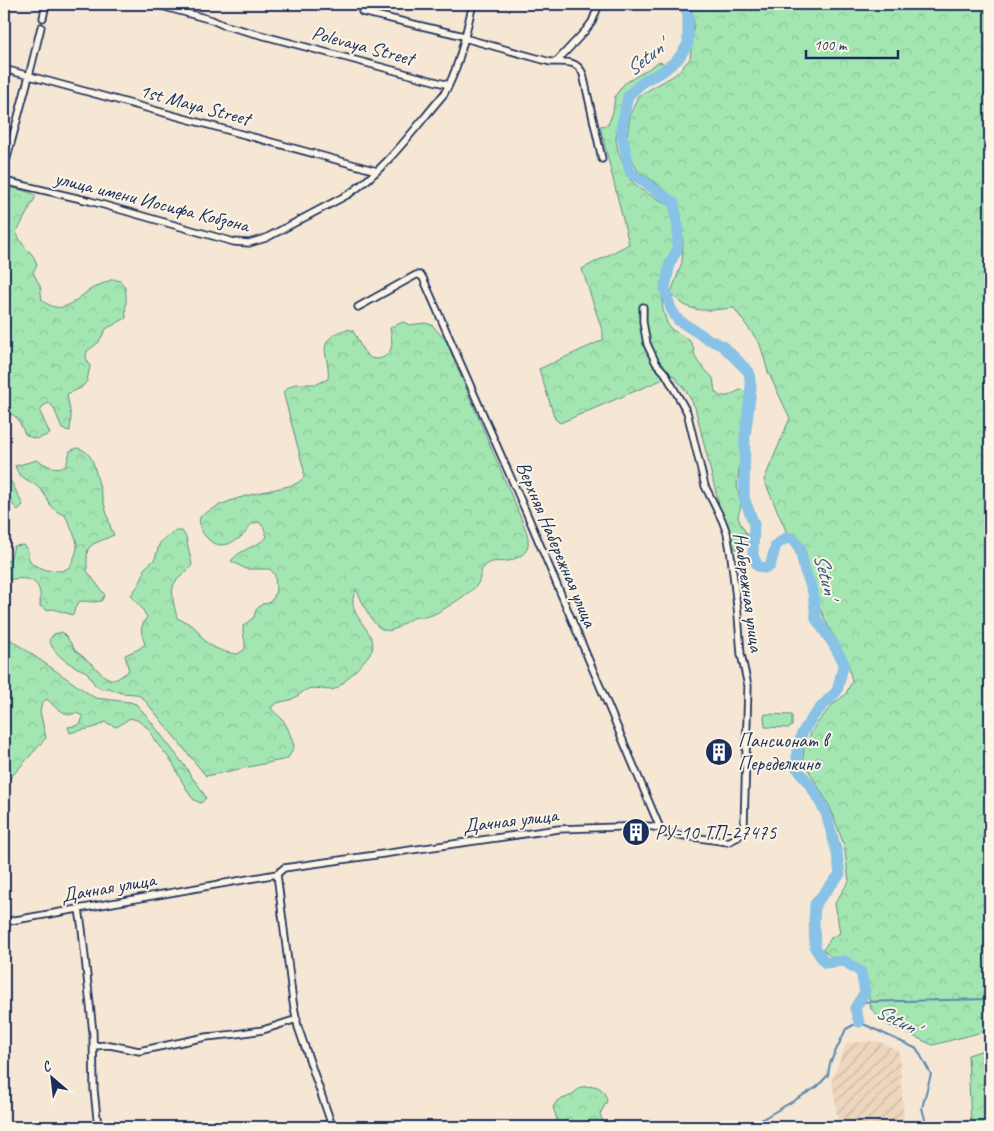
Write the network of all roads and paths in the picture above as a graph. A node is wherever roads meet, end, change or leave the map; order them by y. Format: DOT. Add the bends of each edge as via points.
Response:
graph roads {
  1 [pos="46,4"];
  2 [pos="154,4"];
  3 [pos="473,4"];
  4 [pos="599,4"];
  5 [pos="362,12"];
  6 [pos="43,18"];
  7 [pos="41,27"];
  8 [pos="464,37"];
  9 [pos="557,61"];
  10 [pos="4,69"];
  11 [pos="29,76"];
  12 [pos="449,85"];
  13 [pos="602,159"];
  14 [pos="4,169"];
  15 [pos="378,172"];
  16 [pos="4,181"];
  17 [pos="358,307"];
  18 [pos="642,308"];
  19 [pos="660,828"];
  20 [pos="738,837"];
  21 [pos="277,874"];
  22 [pos="79,909"];
  23 [pos="4,922"];
  24 [pos="297,1018"];
  25 [pos="93,1046"];
  26 [pos="98,1127"];
  27 [pos="322,1127"];
  1 -- 6 [label="street"];
  2 -- 12 [label="street, Polevaya Street"];
  3 -- 8 [label="street, улица имени Иосифа Кобзона"];
  4 -- 9 [label="street" via="592,22"];
  5 -- 8 [label="street"];
  7 -- 11 [label="street"];
  8 -- 9 [label="street" via="540,60"];
  8 -- 12 [label="street, улица имени Иосифа Кобзона"];
  9 -- 13 [label="street" via="572,63 581,69"];
  10 -- 11 [label="street, 1st Maya Street"];
  11 -- 14 [label="street"];
  11 -- 15 [label="street, 1st Maya Street"];
  12 -- 15 [label="street, улица имени Иосифа Кобзона"];
  15 -- 16 [label="street, улица имени Иосифа Кобзона" via="349,194 266,238 249,243 234,242"];
  17 -- 19 [label="street, Верхняя Набережная улица" via="416,275 423,278"];
  18 -- 20 [label="street, Набережная улица" via="647,344 687,412 705,486 722,520 731,556 741,654 748,686 744,826"];
  19 -- 20 [label="street, Дачная улица" via="664,833 728,842"];
  19 -- 21 [label="street, Дачная улица" via="559,829 284,868"];
  21 -- 22 [label="street, Дачная улица"];
  21 -- 24 [label="street"];
  22 -- 23 [label="street, Дачная улица"];
  22 -- 25 [label="street"];
  24 -- 25 [label="street" via="263,1030 206,1037 139,1051 110,1045"];
  24 -- 27 [label="street" via="330,1120"];
  25 -- 26 [label="street"];
}
